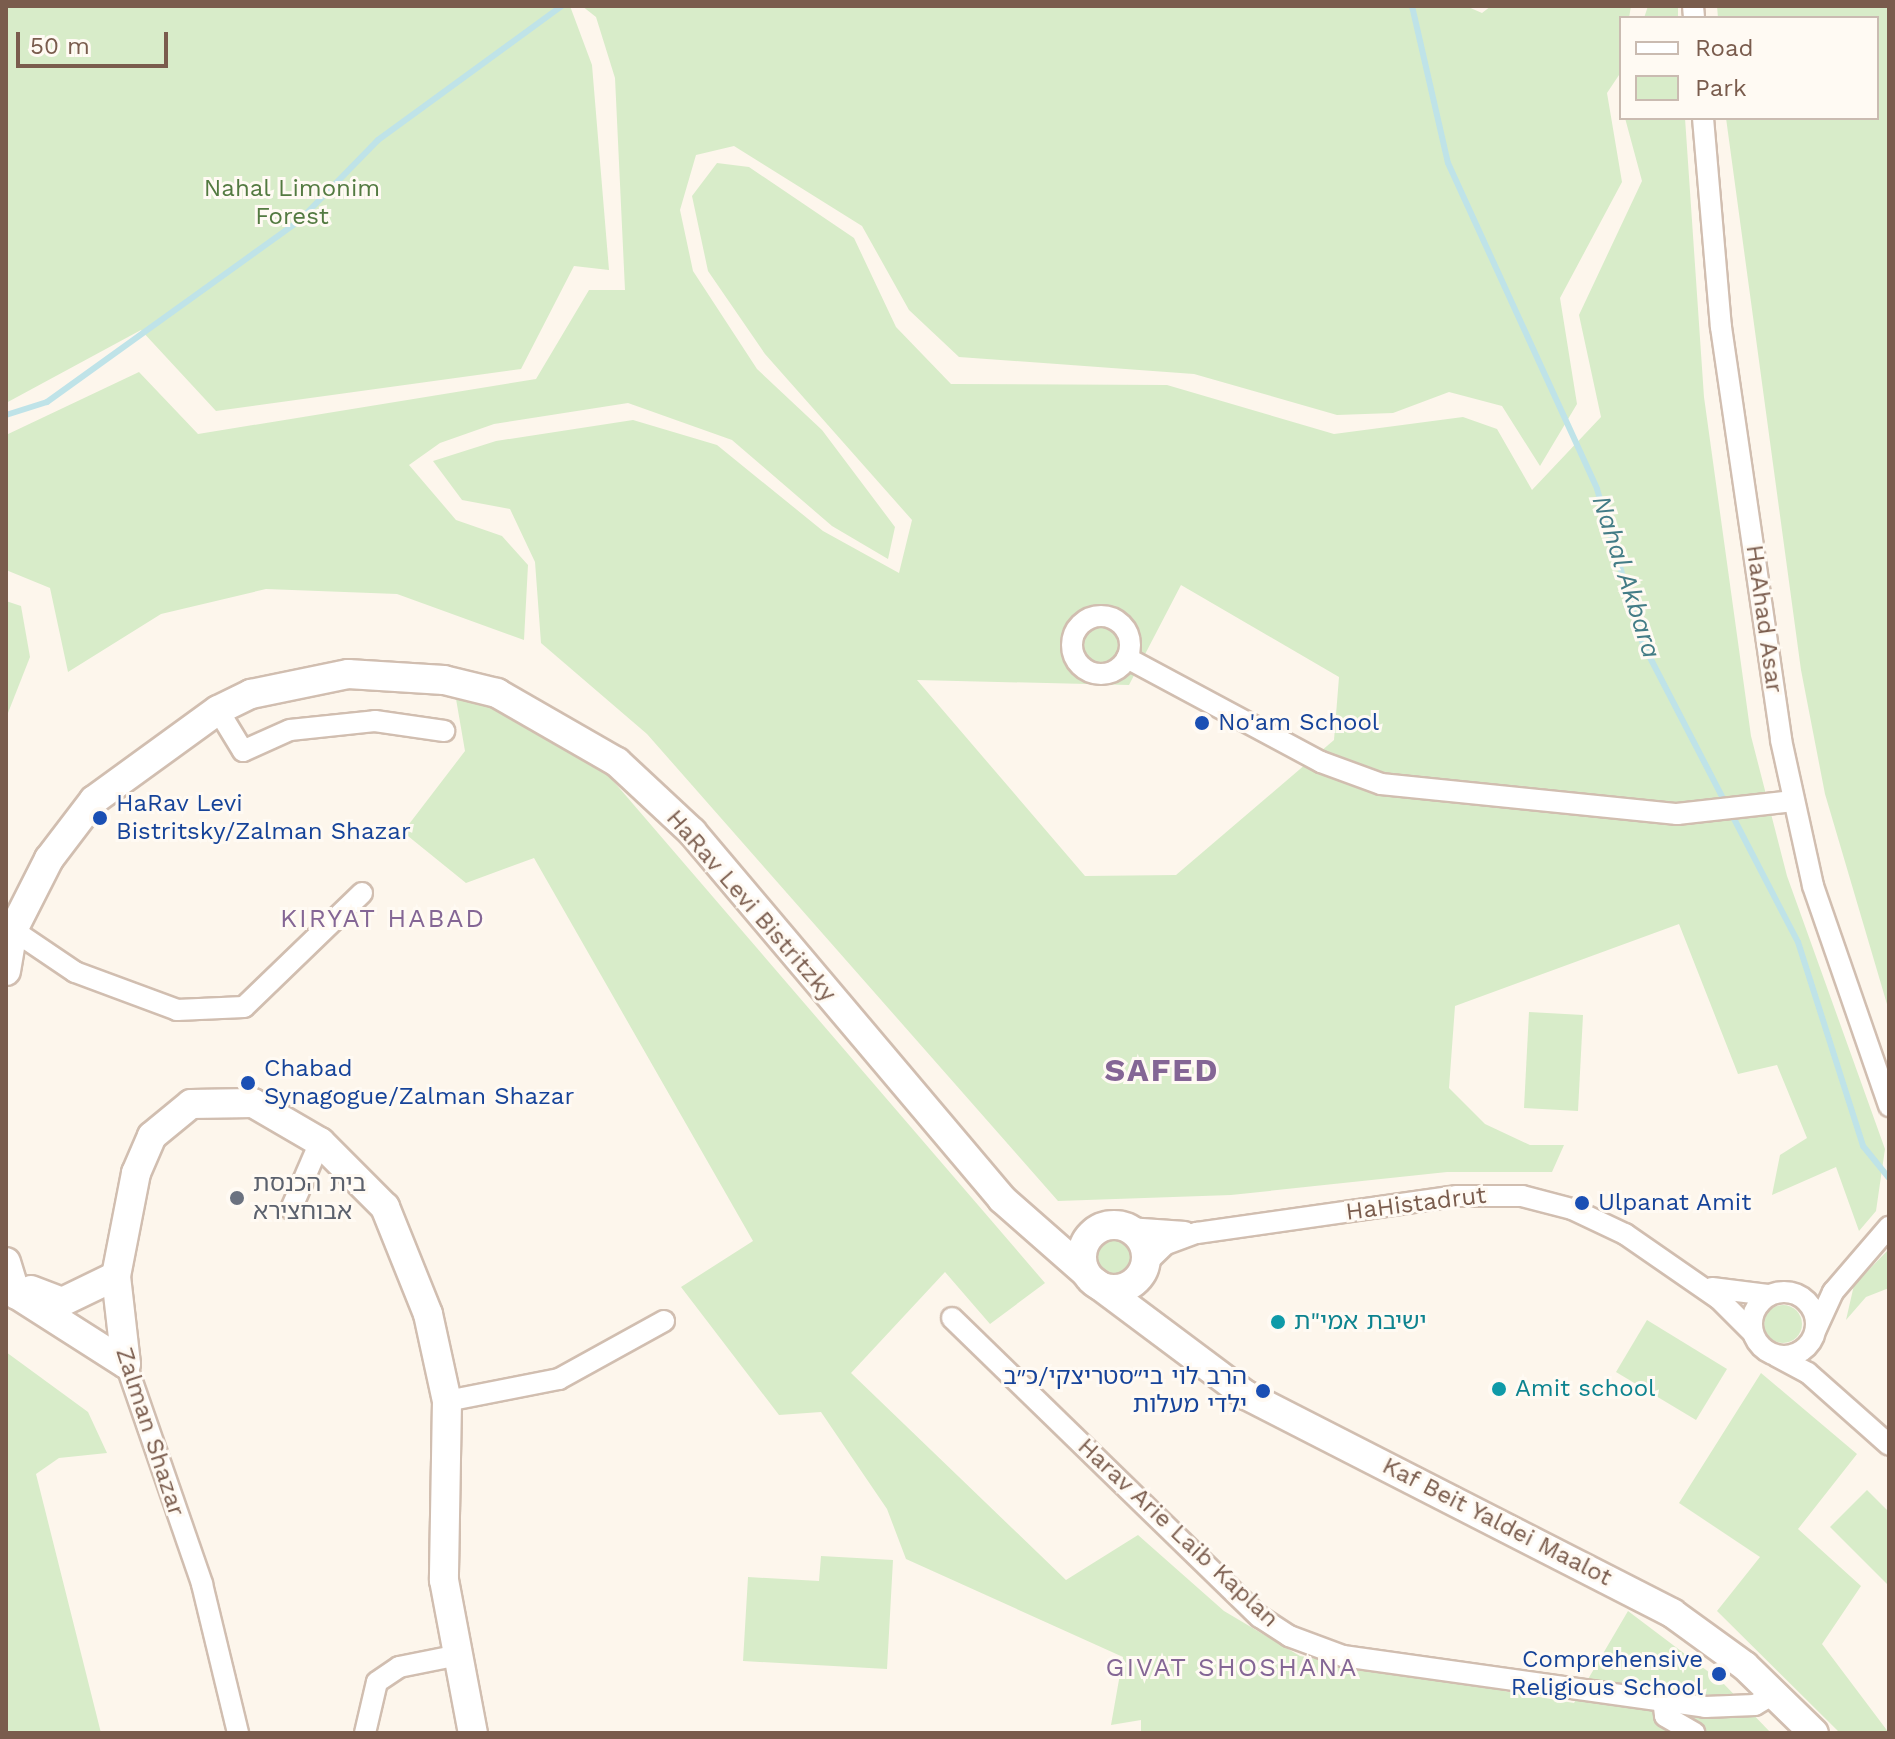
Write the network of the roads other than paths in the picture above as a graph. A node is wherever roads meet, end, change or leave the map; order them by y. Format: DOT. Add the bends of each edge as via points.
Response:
graph roads {
  1 [pos="1703,120"];
  2 [pos="1127,658"];
  3 [pos="218,710"];
  4 [pos="444,731"];
  5 [pos="1793,801"];
  6 [pos="362,893"];
  7 [pos="13,930"];
  8 [pos="6,971"];
  9 [pos="1889,1106"];
  10 [pos="320,1142"];
  11 [pos="1011,1206"];
  12 [pos="291,1209"];
  13 [pos="1117,1227"];
  14 [pos="1889,1227"];
  15 [pos="1209,1231"];
  16 [pos="1854,1268"];
  17 [pos="8,1269"];
  18 [pos="1141,1272"];
  19 [pos="116,1276"];
  20 [pos="1088,1276"];
  21 [pos="1697,1282"];
  22 [pos="1790,1292"];
  23 [pos="1768,1295"];
  24 [pos="952,1318"];
  25 [pos="664,1321"];
  26 [pos="1752,1332"];
  27 [pos="1815,1332"];
  28 [pos="1162,1336"];
  29 [pos="1775,1355"];
  30 [pos="126,1364"];
  31 [pos="1838,1400"];
  32 [pos="447,1401"];
  33 [pos="1889,1445"];
  34 [pos="454,1656"];
  35 [pos="1775,1693"];
  36 [pos="1663,1699"];
  37 [pos="238,1733"];
  38 [pos="365,1733"];
  39 [pos="473,1733"];
  40 [pos="1695,1733"];
  41 [pos="1814,1733"];
  1 -- 5 [label="street, HaAhad Asar" via="1721,327"];
  2 -- 5 [label="street" via="1321,762 1381,784 1677,814"];
  3 -- 4 [label="street" via="243,751 290,730 361,722"];
  3 -- 7 [label="street, HaRav Levi Bistritzky" via="94,800 49,859"];
  3 -- 11 [label="street, HaRav Levi Bistritzky" via="296,683 391,673 497,693 557,723 617,762 692,832"];
  5 -- 9 [label="street, HaAhad Asar" via="1829,938"];
  6 -- 7 [label="street" via="244,1007 177,1010 75,972"];
  7 -- 8 [label="street, HaRav Levi Bistritzky"];
  10 -- 12 [label="street"];
  10 -- 19 [label="street, Zalman Shazar" via="253,1103 225,1098 175,1113 152,1136 136,1173"];
  10 -- 32 [label="street, Zalman Shazar" via="392,1220 428,1314"];
  11 -- 13 [label="street, HaRav Levi Bistritzky" via="1063,1228"];
  11 -- 20 [label="street, HaRav Levi Bistritzky"];
  13 -- 15 [label="street, HaHistadrut"];
  13 -- 18 [label="street" via="1142,1241"];
  13 -- 20 [label="street" via="1087,1238"];
  14 -- 16 [label="street"];
  15 -- 18 [label="street, HaHistadrut" via="1176,1238"];
  15 -- 21 [label="street, HaHistadrut" via="1457,1196 1522,1196 1599,1219"];
  16 -- 22 [label="street"];
  16 -- 27 [label="street"];
  17 -- 19 [label="street" via="62,1302"];
  17 -- 30 [label="street" via="16,1294"];
  18 -- 20 [label="street" via="1116,1289"];
  18 -- 28 [label="street, Kaf Beit Yaldei Maalot" via="1141,1306"];
  19 -- 30 [label="street, Zalman Shazar"];
  20 -- 28 [label="street, Kaf Beit Yaldei Maalot"];
  21 -- 23 [label="street, HaHistadrut"];
  21 -- 26 [label="street, HaHistadrut"];
  22 -- 23 [label="street"];
  22 -- 27 [label="street" via="1812,1307"];
  23 -- 26 [label="street" via="1753,1313"];
  24 -- 36 [label="street, Harav Arie Laib Kaplan" via="1260,1617 1289,1636 1343,1656"];
  25 -- 32 [label="street" via="559,1379"];
  26 -- 29 [label="street"];
  27 -- 29 [label="street" via="1795,1354"];
  27 -- 31 [label="street" via="1814,1352"];
  28 -- 35 [label="street, Kaf Beit Yaldei Maalot" via="1246,1395 1672,1613"];
  29 -- 31 [label="street"];
  30 -- 37 [label="street, Zalman Shazar" via="202,1584"];
  31 -- 33 [label="street"];
  32 -- 34 [label="street, Zalman Shazar" via="444,1580"];
  34 -- 38 [label="street" via="399,1667 377,1682"];
  34 -- 39 [label="street, Zalman Shazar"];
  35 -- 36 [label="street, Harav Arie Laib Kaplan" via="1737,1707"];
  35 -- 41 [label="street, Kaf Beit Yaldei Maalot"];
  36 -- 40 [label="street" via="1665,1716"];
}
